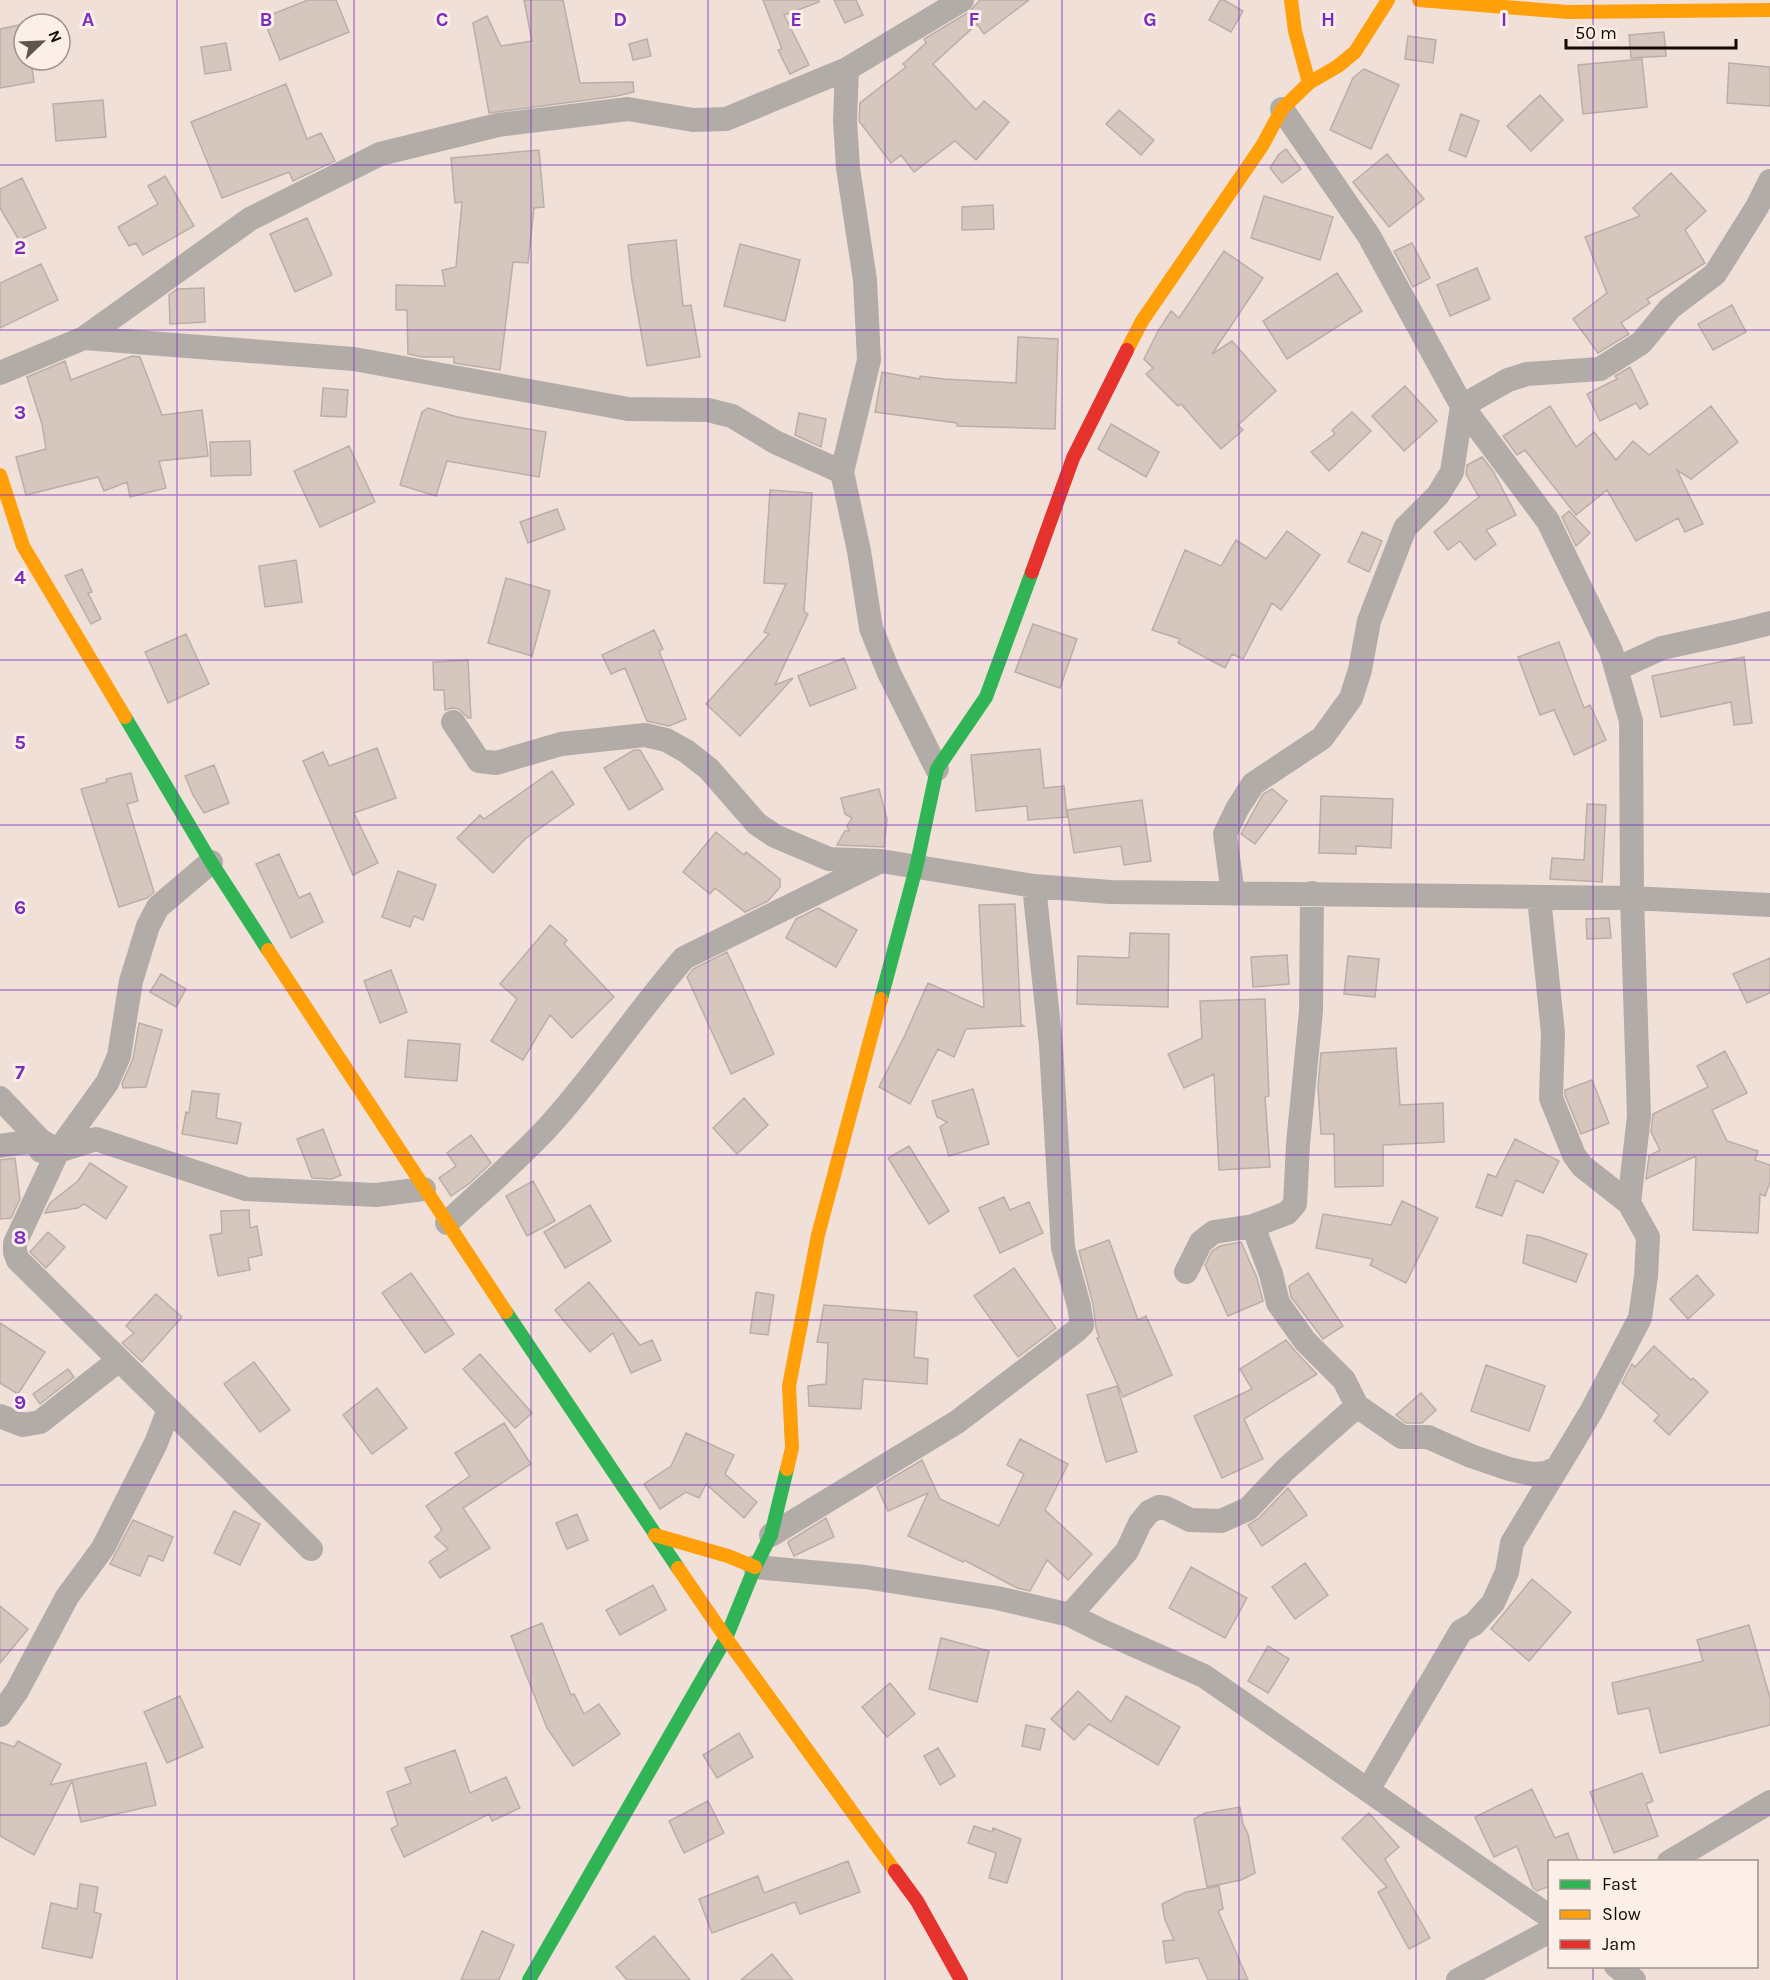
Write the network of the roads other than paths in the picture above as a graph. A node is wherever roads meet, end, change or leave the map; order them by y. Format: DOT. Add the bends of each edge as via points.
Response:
graph roads {
  1 [pos="962,0"];
  2 [pos="1291,0"];
  3 [pos="1388,0"];
  4 [pos="1419,0"];
  5 [pos="1770,10"];
  6 [pos="847,69"];
  7 [pos="1310,83"];
  8 [pos="1282,108"];
  9 [pos="1770,181"];
  10 [pos="84,338"];
  11 [pos="0,373"];
  12 [pos="1462,406"];
  13 [pos="842,472"];
  14 [pos="0,476"];
  15 [pos="1770,622"];
  16 [pos="1616,669"];
  17 [pos="453,722"];
  18 [pos="937,770"];
  19 [pos="881,861"];
  20 [pos="211,862"];
  21 [pos="916,868"];
  22 [pos="1034,886"];
  23 [pos="1312,893"];
  24 [pos="1233,894"];
  25 [pos="1539,898"];
  26 [pos="1632,898"];
  27 [pos="1770,905"];
  28 [pos="0,1098"];
  29 [pos="49,1145"];
  30 [pos="0,1146"];
  31 [pos="424,1189"];
  32 [pos="1629,1203"];
  33 [pos="447,1223"];
  34 [pos="1253,1226"];
  35 [pos="1186,1272"];
  36 [pos="119,1360"];
  37 [pos="1357,1406"];
  38 [pos="169,1409"];
  39 [pos="0,1416"];
  40 [pos="1557,1468"];
  41 [pos="655,1535"];
  42 [pos="771,1535"];
  43 [pos="311,1550"];
  44 [pos="755,1567"];
  45 [pos="1070,1615"];
  46 [pos="726,1638"];
  47 [pos="0,1714"];
  48 [pos="1368,1790"];
  49 [pos="1770,1802"];
  50 [pos="1672,1860"];
  51 [pos="1548,1916"];
  52 [pos="1548,1932"];
  53 [pos="1619,1968"];
  54 [pos="529,1980"];
  55 [pos="961,1980"];
  56 [pos="1458,1980"];
  57 [pos="1634,1980"];
  1 -- 6 [label="street"];
  2 -- 7 [label="street" via="1295,32"];
  3 -- 7 [label="street" via="1355,52"];
  4 -- 5 [label="street" via="1567,12"];
  6 -- 10 [label="street" via="726,119 693,120 628,109 498,125 380,154 250,219"];
  6 -- 13 [label="street" via="848,168 865,280 869,360"];
  7 -- 8 [label="street"];
  8 -- 12 [label="street" via="1369,236"];
  8 -- 18 [label="street" via="1262,146 1142,321 1073,458 986,697"];
  9 -- 12 [label="street" via="1715,274 1670,308 1641,343 1600,369 1527,374 1508,380"];
  10 -- 11 [label="street"];
  10 -- 13 [label="street" via="354,359 628,409 708,410 732,416 775,442"];
  12 -- 16 [label="street" via="1548,521"];
  12 -- 24 [label="street" via="1452,472 1438,495 1406,528 1369,621 1351,698 1322,738 1253,784 1225,834"];
  13 -- 18 [label="street" via="871,628"];
  14 -- 20 [label="street" via="23,546"];
  15 -- 16 [label="street" via="1662,648"];
  16 -- 26 [label="street" via="1630,721"];
  17 -- 19 [label="street" via="479,761 496,764 561,744 645,735 666,740 709,769 757,824 775,836 829,859"];
  18 -- 21 [label="street"];
  19 -- 21 [label="street"];
  19 -- 33 [label="street" via="684,958 549,1125"];
  20 -- 29 [label="street" via="158,907 131,981 119,1056 107,1083"];
  20 -- 31 [label="street"];
  21 -- 22 [label="street"];
  21 -- 42 [label="street" via="818,1235 789,1386 792,1448"];
  22 -- 24 [label="street"];
  22 -- 42 [label="street" via="1051,1047 1063,1248 1082,1324 957,1422"];
  23 -- 24 [label="street"];
  23 -- 25 [label="street"];
  23 -- 34 [label="street" via="1311,1011 1295,1204 1287,1213"];
  25 -- 26 [label="street"];
  25 -- 32 [label="street" via="1553,1032 1551,1098 1582,1166"];
  26 -- 27 [label="street"];
  26 -- 32 [label="street" via="1639,1116"];
  28 -- 29 [label="street"];
  29 -- 30 [label="street"];
  29 -- 31 [label="street" via="96,1139 246,1189 376,1195"];
  29 -- 36 [label="street" via="45,1179 15,1243 15,1252 18,1260"];
  31 -- 33 [label="street"];
  32 -- 40 [label="street" via="1648,1237 1640,1318"];
  33 -- 41 [label="street"];
  34 -- 35 [label="street" via="1215,1232 1200,1242"];
  34 -- 37 [label="street" via="1278,1303 1305,1341 1344,1380"];
  36 -- 38 [label="street"];
  36 -- 39 [label="street" via="40,1422 23,1425"];
  37 -- 40 [label="street" via="1402,1437 1428,1437 1471,1456 1532,1474"];
  37 -- 45 [label="street" via="1248,1509 1221,1521 1190,1520 1166,1508 1149,1512 1127,1551"];
  38 -- 43 [label="street"];
  38 -- 47 [label="street" via="103,1548 67,1597 17,1691"];
  40 -- 48 [label="street" via="1512,1543 1507,1572 1493,1603 1474,1624 1461,1631"];
  41 -- 44 [label="street"];
  41 -- 46 [label="street"];
  42 -- 44 [label="street"];
  44 -- 45 [label="street" via="865,1577 997,1598"];
  44 -- 46 [label="street"];
  45 -- 48 [label="street" via="1204,1676"];
  46 -- 54 [label="street"];
  46 -- 55 [label="street" via="916,1901"];
  48 -- 51 [label="street"];
  49 -- 50 [label="street"];
  52 -- 56 [label="street"];
  53 -- 57 [label="street"];
}
